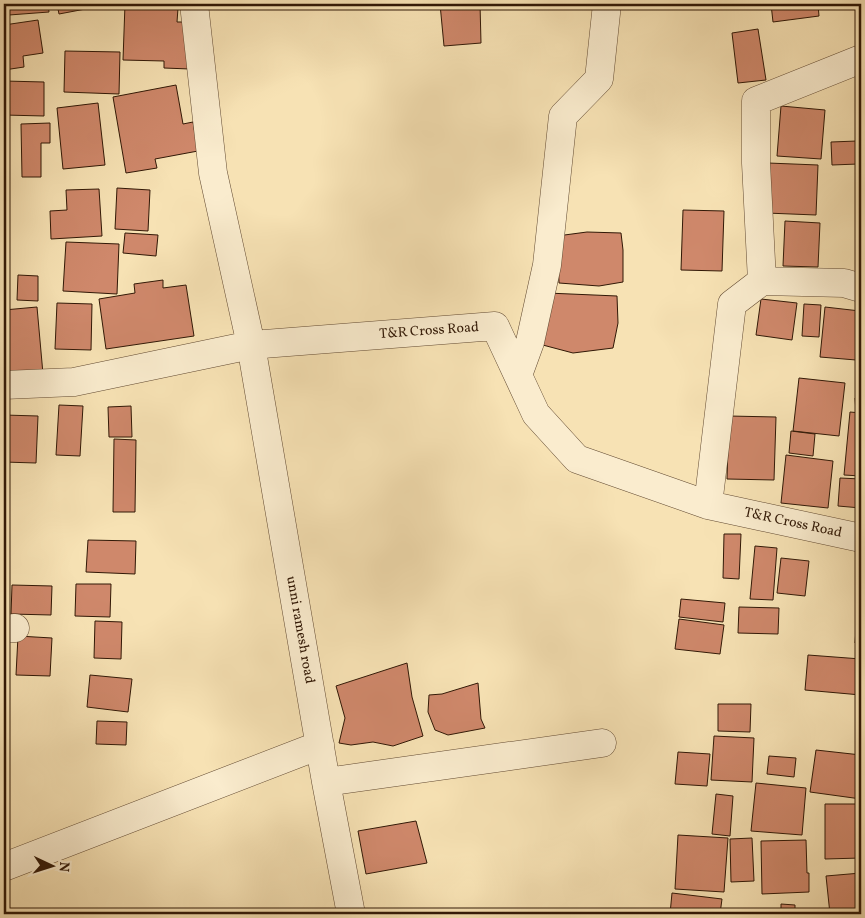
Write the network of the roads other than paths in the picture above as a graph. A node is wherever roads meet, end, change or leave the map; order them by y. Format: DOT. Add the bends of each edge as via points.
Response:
graph roads {
  1 [pos="194,4"];
  2 [pos="607,4"];
  3 [pos="861,59"];
  4 [pos="762,281"];
  5 [pos="861,288"];
  6 [pos="251,345"];
  7 [pos="518,375"];
  8 [pos="4,385"];
  9 [pos="708,505"];
  10 [pos="861,538"];
  11 [pos="602,743"];
  12 [pos="320,745"];
  13 [pos="326,782"];
  14 [pos="4,867"];
  15 [pos="351,914"];
  1 -- 6 [label="street, unni ramesh road" via="214,173"];
  2 -- 7 [label="street" via="599,79 563,116 547,266 530,342"];
  3 -- 4 [label="street" via="756,100"];
  4 -- 5 [label="street" via="844,283"];
  4 -- 9 [label="street" via="732,304"];
  6 -- 7 [label="street, T&R Cross Road" via="495,326"];
  6 -- 8 [label="street, T&R Cross Road" via="74,382"];
  6 -- 12 [label="street, unni ramesh road"];
  7 -- 9 [label="street, T&R Cross Road" via="536,414 577,459"];
  9 -- 10 [label="street, T&R Cross Road"];
  11 -- 13 [label="street"];
  12 -- 13 [label="street, unni ramesh road"];
  12 -- 14 [label="street"];
  13 -- 15 [label="street, unni ramesh road"];
}
